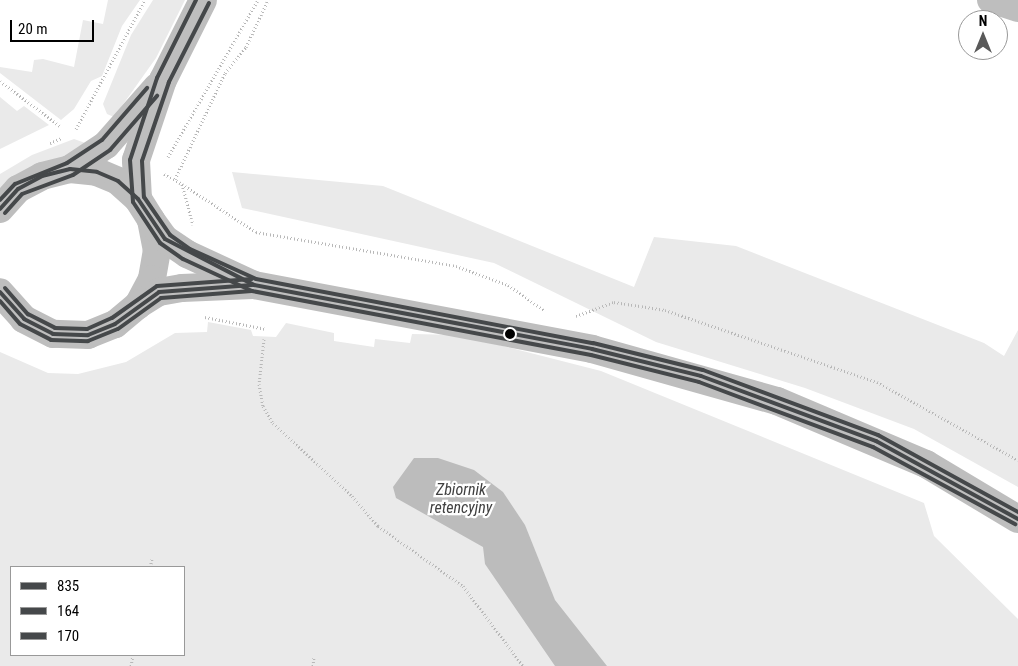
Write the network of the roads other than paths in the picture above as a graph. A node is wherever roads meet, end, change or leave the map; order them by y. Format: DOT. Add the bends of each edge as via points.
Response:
graph roads {
  1 [pos="203,0"];
  2 [pos="990,0"];
  3 [pos="1018,9"];
  4 [pos="163,80"];
  5 [pos="70,169"];
  6 [pos="0,209"];
  7 [pos="145,209"];
  8 [pos="254,285"];
  9 [pos="0,292"];
  10 [pos="138,305"];
  11 [pos="1018,519"];
  1 -- 4 [label="street"];
  2 -- 3 [label="street"];
  4 -- 5 [label="street" via="106,145"];
  4 -- 7 [label="street" via="136,160"];
  5 -- 6 [label="street" via="42,176 18,189"];
  5 -- 7 [label="street" via="97,172 118,181"];
  7 -- 8 [label="street" via="165,239 188,254"];
  7 -- 10 [label="street" via="157,250 152,279"];
  8 -- 10 [label="street" via="182,288 159,292"];
  8 -- 11 [label="street" via="583,347 701,376 876,441"];
  9 -- 10 [label="street" via="24,319 53,334 88,335 116,324"];
}
